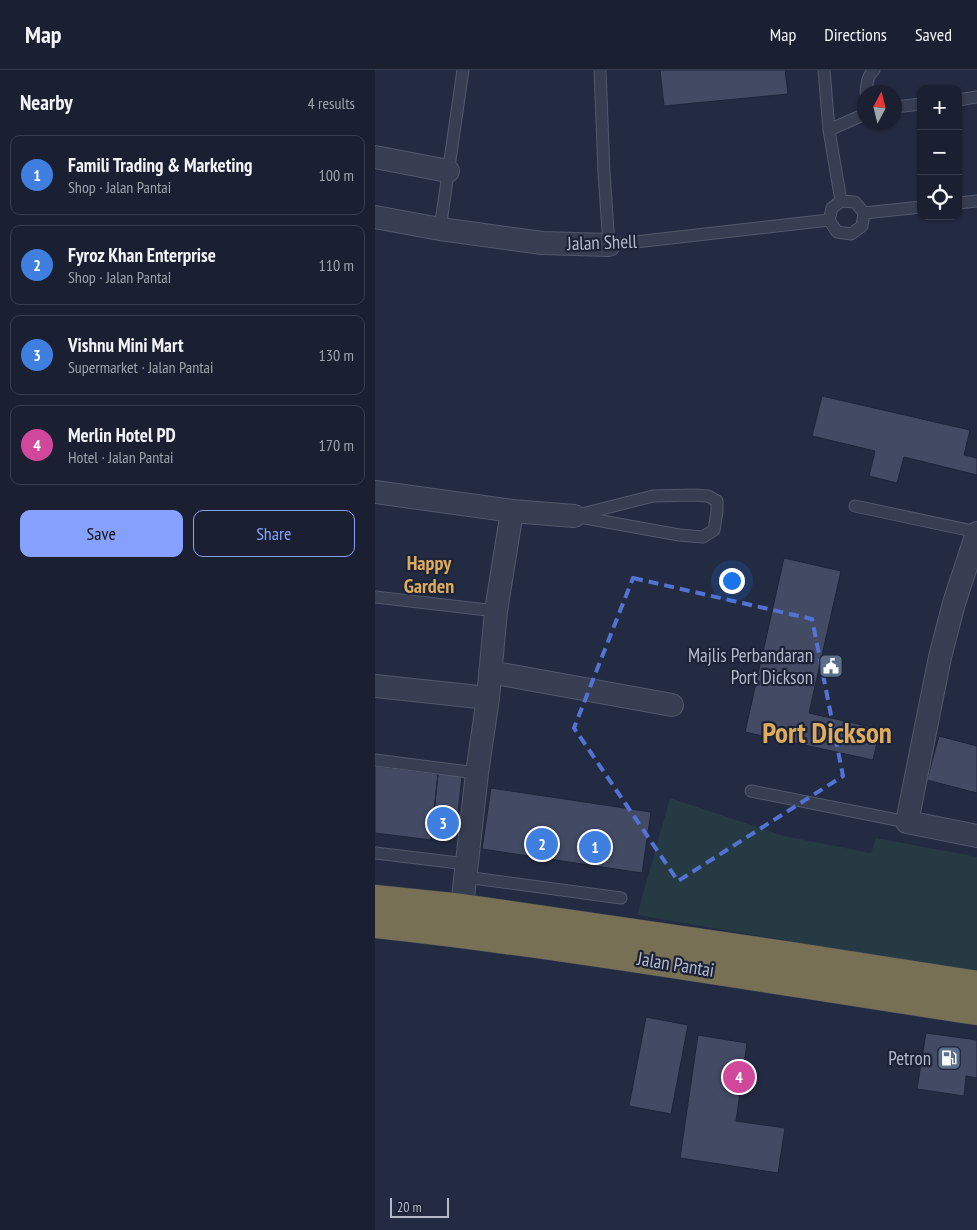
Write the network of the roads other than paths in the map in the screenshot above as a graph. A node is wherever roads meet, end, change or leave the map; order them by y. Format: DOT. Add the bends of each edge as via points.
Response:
graph roads {
  1 [pos="463,70"];
  2 [pos="600,70"];
  3 [pos="824,70"];
  4 [pos="874,70"];
  5 [pos="867,85"];
  6 [pos="977,97"];
  7 [pos="962,99"];
  8 [pos="917,105"];
  9 [pos="902,107"];
  10 [pos="857,118"];
  11 [pos="829,130"];
  12 [pos="375,157"];
  13 [pos="448,171"];
  14 [pos="841,201"];
  15 [pos="977,201"];
  16 [pos="962,203"];
  17 [pos="917,207"];
  18 [pos="864,213"];
  19 [pos="375,217"];
  20 [pos="829,220"];
  21 [pos="440,230"];
  22 [pos="609,245"];
  23 [pos="375,492"];
  24 [pos="855,506"];
  25 [pos="512,511"];
  26 [pos="574,516"];
  27 [pos="977,533"];
  28 [pos="375,597"];
  29 [pos="496,611"];
  30 [pos="491,672"];
  31 [pos="375,686"];
  32 [pos="488,698"];
  33 [pos="672,705"];
  34 [pos="375,760"];
  35 [pos="477,773"];
  36 [pos="751,791"];
  37 [pos="907,822"];
  38 [pos="977,836"];
  39 [pos="375,853"];
  40 [pos="466,870"];
  41 [pos="621,898"];
  42 [pos="375,899"];
  43 [pos="461,921"];
  44 [pos="375,924"];
  45 [pos="977,985"];
  46 [pos="977,1011"];
  1 -- 13 [label="lane"];
  2 -- 22 [label="lane"];
  3 -- 11 [label="lane"];
  4 -- 5 [label="lane"];
  6 -- 7 [label="lane"];
  8 -- 9 [label="lane"];
  10 -- 11 [label="lane"];
  11 -- 14 [label="lane"];
  12 -- 13 [label="street"];
  13 -- 21 [label="lane"];
  14 -- 18 [label="lane" via="855,202"];
  14 -- 20 [label="lane" via="832,208"];
  15 -- 16 [label="lane"];
  17 -- 18 [label="lane"];
  18 -- 20 [label="lane" via="862,226 851,234 837,232"];
  19 -- 21 [label="street, Jalan Shell"];
  20 -- 22 [label="lane, Jalan Shell"];
  21 -- 22 [label="street, Jalan Shell" via="542,243"];
  23 -- 25 [label="street"];
  24 -- 27 [label="lane"];
  25 -- 26 [label="street"];
  25 -- 29 [label="street"];
  26 -- 26 [label="lane" via="653,496 694,495 717,500 714,530 703,537"];
  27 -- 37 [label="street" via="940,657"];
  28 -- 29 [label="lane"];
  29 -- 30 [label="street"];
  30 -- 32 [label="street"];
  30 -- 33 [label="street"];
  31 -- 32 [label="street"];
  32 -- 35 [label="street"];
  34 -- 35 [label="lane"];
  35 -- 40 [label="street"];
  36 -- 37 [label="lane"];
  37 -- 38 [label="street"];
  39 -- 40 [label="lane"];
  40 -- 41 [label="lane"];
  40 -- 43 [label="street"];
  42 -- 43 [label="highway, Jalan Pantai"];
  43 -- 44 [label="highway, Jalan Pantai"];
  43 -- 45 [label="highway, Jalan Pantai" via="792,956"];
  43 -- 46 [label="highway, Jalan Pantai" via="651,960"];
}
